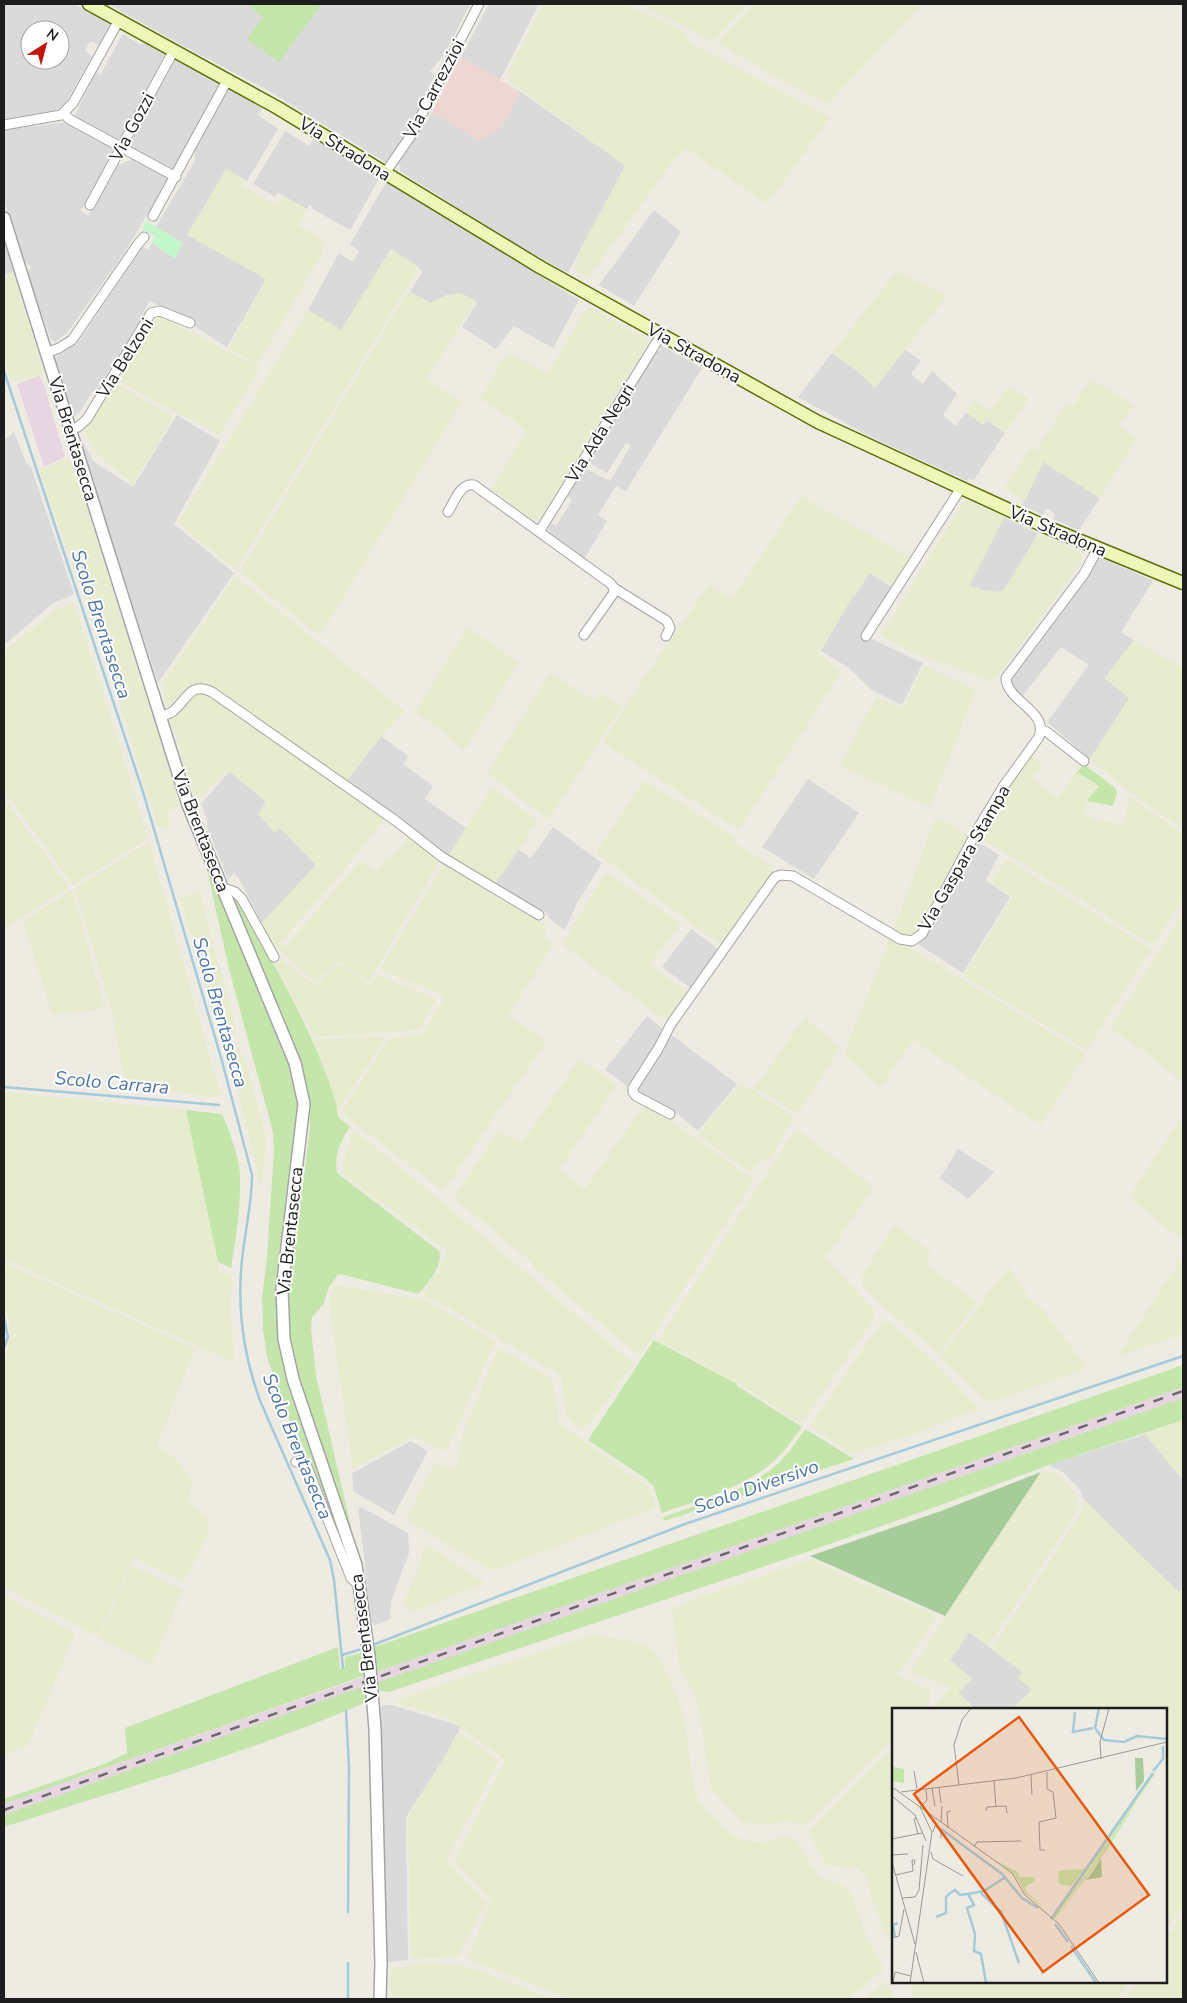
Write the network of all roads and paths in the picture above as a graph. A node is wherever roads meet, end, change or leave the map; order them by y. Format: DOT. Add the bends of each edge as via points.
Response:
graph roads {
  1 [pos="88,4"];
  2 [pos="479,4"];
  3 [pos="118,20"];
  4 [pos="174,50"];
  5 [pos="228,79"];
  6 [pos="64,113"];
  7 [pos="4,125"];
  8 [pos="121,147"];
  9 [pos="385,173"];
  10 [pos="176,177"];
  11 [pos="90,205"];
  12 [pos="154,216"];
  13 [pos="4,218"];
  14 [pos="144,237"];
  15 [pos="190,323"];
  16 [pos="661,335"];
  17 [pos="46,353"];
  18 [pos="70,430"];
  19 [pos="961,488"];
  20 [pos="448,512"];
  21 [pos="539,532"];
  22 [pos="1098,548"];
  23 [pos="1183,583"];
  24 [pos="614,588"];
  25 [pos="584,635"];
  26 [pos="666,636"];
  27 [pos="866,636"];
  28 [pos="161,716"];
  29 [pos="1042,730"];
  30 [pos="1084,761"];
  31 [pos="221,887"];
  32 [pos="538,915"];
  33 [pos="274,957"];
  34 [pos="670,1114"];
  35 [pos="296,1462"];
  36 [pos="360,1586"];
  37 [pos="380,1999"];
  1 -- 3 [label="main road, Via Stradona"];
  2 -- 9 [label="street, Via Carrezzioi" via="410,137"];
  3 -- 4 [label="main road, Via Stradona"];
  3 -- 6 [label="street" via="73,103"];
  4 -- 5 [label="main road, Via Stradona"];
  4 -- 8 [label="street, Via Gozzi"];
  5 -- 9 [label="main road, Via Stradona"];
  5 -- 10 [label="street"];
  6 -- 7 [label="street" via="52,118"];
  6 -- 8 [label="street"];
  8 -- 10 [label="street"];
  8 -- 11 [label="street, Via Gozzi"];
  9 -- 16 [label="main road, Via Stradona"];
  10 -- 12 [label="street"];
  13 -- 17 [label="street, Via Brentasecca"];
  14 -- 17 [label="street" via="72,340"];
  15 -- 18 [label="street, Via Belzoni" via="160,311 151,313 87,420"];
  16 -- 19 [label="main road, Via Stradona" via="832,429"];
  16 -- 21 [label="street, Via Ada Negri"];
  17 -- 18 [label="street, Via Brentasecca"];
  18 -- 28 [label="street, Via Brentasecca"];
  19 -- 22 [label="main road, Via Stradona"];
  19 -- 27 [label="street"];
  20 -- 21 [label="street" via="464,486 474,485"];
  21 -- 24 [label="street"];
  22 -- 23 [label="main road, Via Stradona"];
  22 -- 29 [label="street" via="1084,574 1006,678 1009,689 1038,720"];
  24 -- 25 [label="street" via="609,601"];
  24 -- 26 [label="street" via="668,621 670,628"];
  28 -- 31 [label="street, Via Brentasecca" via="188,805"];
  28 -- 32 [label="street" via="175,710 192,691 199,688 212,692 442,857"];
  29 -- 30 [label="street"];
  29 -- 34 [label="street, Via Gaspara Stampa" via="980,825 927,926 916,940 900,939 793,876 781,875 770,882 636,1080 632,1092 647,1104"];
  31 -- 33 [label="street" via="235,892 242,899"];
  31 -- 36 [label="street, Via Brentasecca" via="279,1023 299,1079 304,1104 283,1276 284,1339"];
  35 -- 36 [label="street" via="305,1462 351,1578"];
  36 -- 37 [label="street, Via Brentasecca" via="375,1729"];
}
